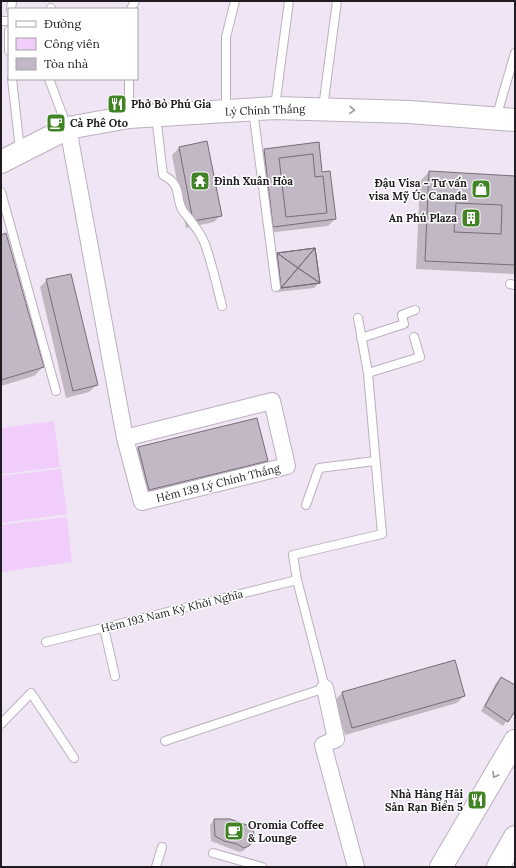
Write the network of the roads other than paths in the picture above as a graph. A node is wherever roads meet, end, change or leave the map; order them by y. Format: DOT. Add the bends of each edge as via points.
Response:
graph roads {
  1 [pos="235,1"];
  2 [pos="289,1"];
  3 [pos="337,1"];
  4 [pos="515,53"];
  5 [pos="12,80"];
  6 [pos="49,80"];
  7 [pos="129,80"];
  8 [pos="275,108"];
  9 [pos="253,109"];
  10 [pos="323,109"];
  11 [pos="226,111"];
  12 [pos="156,116"];
  13 [pos="129,117"];
  14 [pos="506,119"];
  15 [pos="68,128"];
  16 [pos="20,151"];
  17 [pos="1,162"];
  18 [pos="1,192"];
  19 [pos="276,287"];
  20 [pos="222,306"];
  21 [pos="415,310"];
  22 [pos="358,318"];
  23 [pos="414,337"];
  24 [pos="361,338"];
  25 [pos="368,373"];
  26 [pos="56,391"];
  27 [pos="125,438"];
  28 [pos="375,461"];
  29 [pos="306,505"];
  30 [pos="297,580"];
  31 [pos="104,628"];
  32 [pos="46,642"];
  33 [pos="116,676"];
  34 [pos="325,688"];
  35 [pos="1,724"];
  36 [pos="165,741"];
  37 [pos="515,741"];
  38 [pos="74,758"];
  39 [pos="515,837"];
  40 [pos="162,847"];
  41 [pos="213,853"];
  42 [pos="156,867"];
  43 [pos="262,867"];
  44 [pos="356,867"];
  45 [pos="441,867"];
  46 [pos="498,867"];
  1 -- 11 [label="lane" via="226,36"];
  2 -- 8 [label="lane"];
  3 -- 10 [label="lane"];
  4 -- 14 [label="lane"];
  5 -- 16 [label="lane"];
  6 -- 15 [label="lane"];
  7 -- 13 [label="lane"];
  8 -- 9 [label="main road, Lý Chính Thắng"];
  8 -- 10 [label="main road, Lý Chính Thắng"];
  9 -- 11 [label="main road, Lý Chính Thắng"];
  9 -- 19 [label="lane"];
  10 -- 14 [label="main road, Lý Chính Thắng, one-way"];
  11 -- 12 [label="main road, Lý Chính Thắng"];
  12 -- 13 [label="main road, Lý Chính Thắng"];
  12 -- 20 [label="lane" via="163,176 171,180 183,210 205,243"];
  13 -- 15 [label="main road, Lý Chính Thắng"];
  15 -- 16 [label="main road, Lý Chính Thắng"];
  15 -- 27 [label="street, Hẻm 139 Lý Chính Thắng"];
  16 -- 17 [label="main road, Lý Chính Thắng"];
  18 -- 26 [label="lane"];
  21 -- 24 [label="lane" via="402,315 404,324"];
  22 -- 24 [label="lane"];
  23 -- 25 [label="lane" via="420,357"];
  24 -- 25 [label="lane"];
  25 -- 28 [label="lane"];
  27 -- 27 [label="street, Hẻm 139 Lý Chính Thắng" via="272,401 287,466 142,502"];
  28 -- 29 [label="lane" via="319,468"];
  28 -- 30 [label="lane" via="382,534 293,555"];
  30 -- 31 [label="lane, Hẻm 193 Nam Kỳ Khởi Nghĩa"];
  30 -- 34 [label="lane"];
  31 -- 32 [label="lane, Hẻm 193 Nam Kỳ Khởi Nghĩa"];
  31 -- 33 [label="lane"];
  34 -- 36 [label="lane"];
  34 -- 44 [label="street" via="336,739 323,745"];
  35 -- 38 [label="lane" via="31,693"];
  37 -- 45 [label="main road, one-way"];
  39 -- 46 [label="main road"];
  40 -- 42 [label="lane"];
  41 -- 43 [label="lane"];
}
